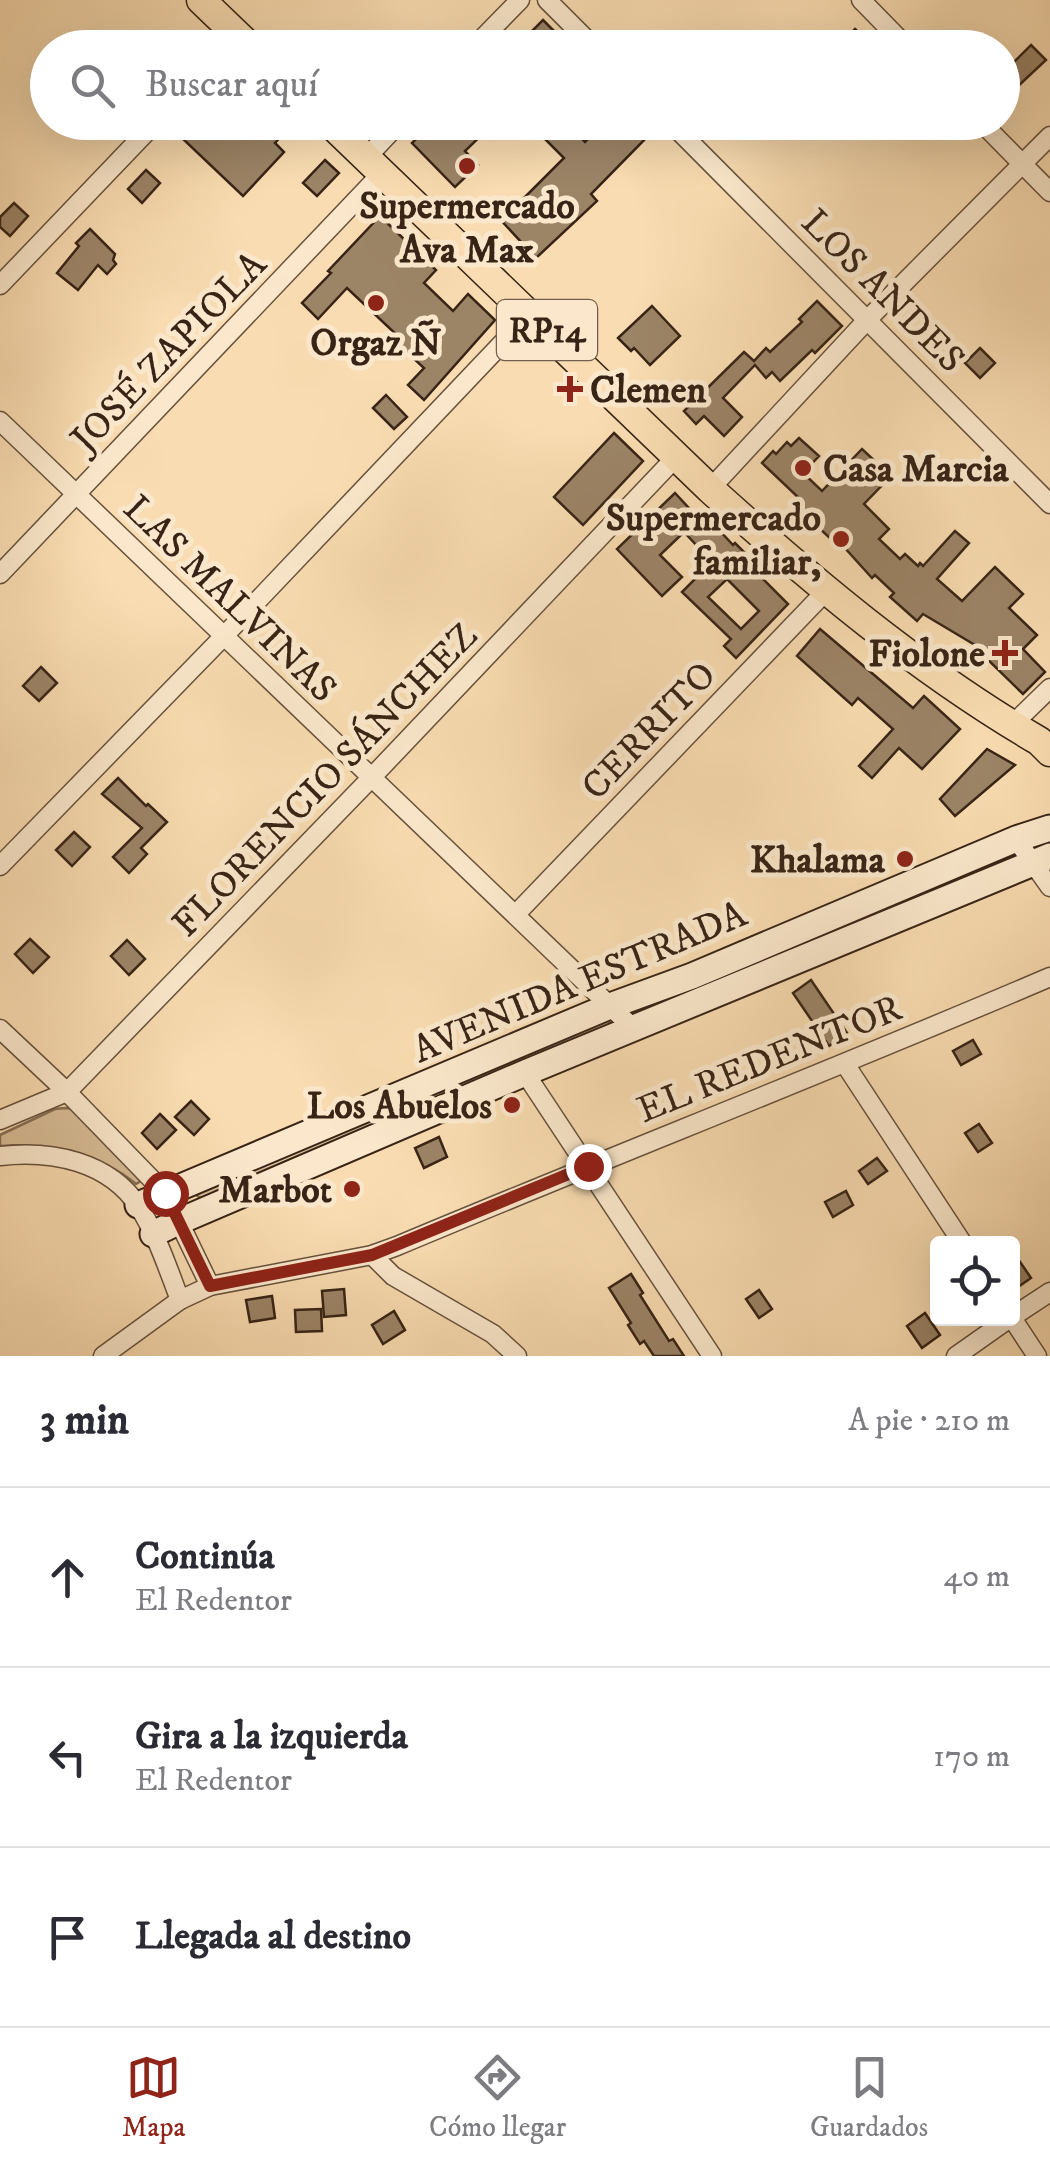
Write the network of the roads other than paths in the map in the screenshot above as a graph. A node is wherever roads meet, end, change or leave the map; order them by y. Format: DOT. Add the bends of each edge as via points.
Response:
graph roads {
  1 [pos="201,0"];
  2 [pos="520,0"];
  3 [pos="547,0"];
  4 [pos="861,0"];
  5 [pos="227,30"];
  6 [pos="491,30"];
  7 [pos="577,30"];
  8 [pos="890,30"];
  9 [pos="1050,136"];
  10 [pos="139,140"];
  11 [pos="348,140"];
  12 [pos="389,140"];
  13 [pos="688,140"];
  14 [pos="999,140"];
  15 [pos="1022,164"];
  16 [pos="374,165"];
  17 [pos="1050,192"];
  18 [pos="0,285"];
  19 [pos="530,314"];
  20 [pos="868,319"];
  21 [pos="0,421"];
  22 [pos="677,456"];
  23 [pos="710,489"];
  24 [pos="76,494"];
  25 [pos="1050,504"];
  26 [pos="0,574"];
  27 [pos="828,590"];
  28 [pos="223,637"];
  29 [pos="1050,688"];
  30 [pos="1012,726"];
  31 [pos="1046,746"];
  32 [pos="372,777"];
  33 [pos="1050,828"];
  34 [pos="1016,839"];
  35 [pos="1042,860"];
  36 [pos="0,866"];
  37 [pos="1050,887"];
  38 [pos="516,914"];
  39 [pos="692,976"];
  40 [pos="1050,977"];
  41 [pos="704,1000"];
  42 [pos="610,1006"];
  43 [pos="0,1029"];
  44 [pos="634,1029"];
  45 [pos="846,1064"];
  46 [pos="525,1073"];
  47 [pos="440,1079"];
  48 [pos="67,1092"];
  49 [pos="453,1105"];
  50 [pos="0,1120"];
  51 [pos="0,1156"];
  52 [pos="588,1166"];
  53 [pos="165,1193"];
  54 [pos="138,1205"];
  55 [pos="180,1220"];
  56 [pos="153,1234"];
  57 [pos="958,1236"];
  58 [pos="372,1255"];
  59 [pos="210,1286"];
  60 [pos="1050,1292"];
  61 [pos="180,1300"];
  62 [pos="1020,1313"];
  63 [pos="1000,1326"];
  64 [pos="1017,1326"];
  65 [pos="102,1356"];
  66 [pos="518,1356"];
  67 [pos="712,1356"];
  68 [pos="956,1356"];
  69 [pos="1037,1356"];
  1 -- 5 [label="main road"];
  2 -- 6 [label="street"];
  3 -- 7 [label="street"];
  4 -- 8 [label="street"];
  9 -- 15 [label="street"];
  10 -- 18 [label="street"];
  11 -- 16 [label="main road, RP14"];
  12 -- 16 [label="street, JOSÉ ZAPIOLA"];
  13 -- 20 [label="street, LOS ANDES"];
  14 -- 15 [label="street"];
  15 -- 17 [label="street"];
  15 -- 20 [label="street"];
  16 -- 19 [label="main road, RP14"];
  16 -- 24 [label="street, JOSÉ ZAPIOLA"];
  19 -- 22 [label="main road, RP14"];
  19 -- 28 [label="street"];
  20 -- 23 [label="street"];
  20 -- 25 [label="street, LOS ANDES"];
  21 -- 24 [label="street, LAS MALVINAS"];
  22 -- 23 [label="main road, RP14"];
  22 -- 32 [label="street, FLORENCIO SÁNCHEZ"];
  23 -- 27 [label="main road, RP14"];
  24 -- 26 [label="street, JOSÉ ZAPIOLA"];
  24 -- 28 [label="street, LAS MALVINAS"];
  27 -- 30 [label="main road, RP14"];
  27 -- 38 [label="street, CERRITO"];
  28 -- 32 [label="street, LAS MALVINAS"];
  28 -- 36 [label="street"];
  29 -- 30 [label="street"];
  30 -- 31 [label="main road, RP14"];
  32 -- 38 [label="street, LAS MALVINAS"];
  32 -- 48 [label="street, FLORENCIO SÁNCHEZ"];
  33 -- 34 [label="main road, AVENIDA ESTRADA"];
  34 -- 35 [label="street"];
  34 -- 39 [label="main road, AVENIDA ESTRADA"];
  35 -- 37 [label="street"];
  35 -- 41 [label="main road, AVENIDA ESTRADA"];
  38 -- 42 [label="street, LAS MALVINAS"];
  39 -- 41 [label="street"];
  39 -- 42 [label="main road, AVENIDA ESTRADA"];
  40 -- 45 [label="street, EL REDENTOR"];
  41 -- 44 [label="main road, AVENIDA ESTRADA"];
  42 -- 44 [label="street, LAS MALVINAS"];
  42 -- 47 [label="main road, AVENIDA ESTRADA"];
  43 -- 48 [label="street"];
  44 -- 46 [label="main road, AVENIDA ESTRADA"];
  45 -- 52 [label="street, EL REDENTOR"];
  45 -- 57 [label="street"];
  46 -- 49 [label="main road, AVENIDA ESTRADA"];
  46 -- 52 [label="street"];
  47 -- 49 [label="main road"];
  47 -- 53 [label="main road, AVENIDA ESTRADA"];
  48 -- 50 [label="street, FLORENCIO SÁNCHEZ"];
  48 -- 53 [label="street"];
  49 -- 55 [label="main road, AVENIDA ESTRADA"];
  51 -- 54 [label="street" via="50,1155 96,1168"];
  52 -- 58 [label="street, EL REDENTOR"];
  52 -- 67 [label="street"];
  53 -- 54 [label="main road, AVENIDA ESTRADA"];
  53 -- 55 [label="street"];
  54 -- 56 [label="street"];
  55 -- 56 [label="main road, AVENIDA ESTRADA"];
  55 -- 59 [label="street"];
  56 -- 61 [label="street"];
  58 -- 59 [label="street, EL REDENTOR"];
  58 -- 66 [label="street" via="393,1276 493,1334"];
  59 -- 61 [label="street, EL REDENTOR"];
  60 -- 62 [label="street"];
  61 -- 65 [label="street, EL REDENTOR"];
  63 -- 68 [label="street"];
  64 -- 69 [label="street"];
}
